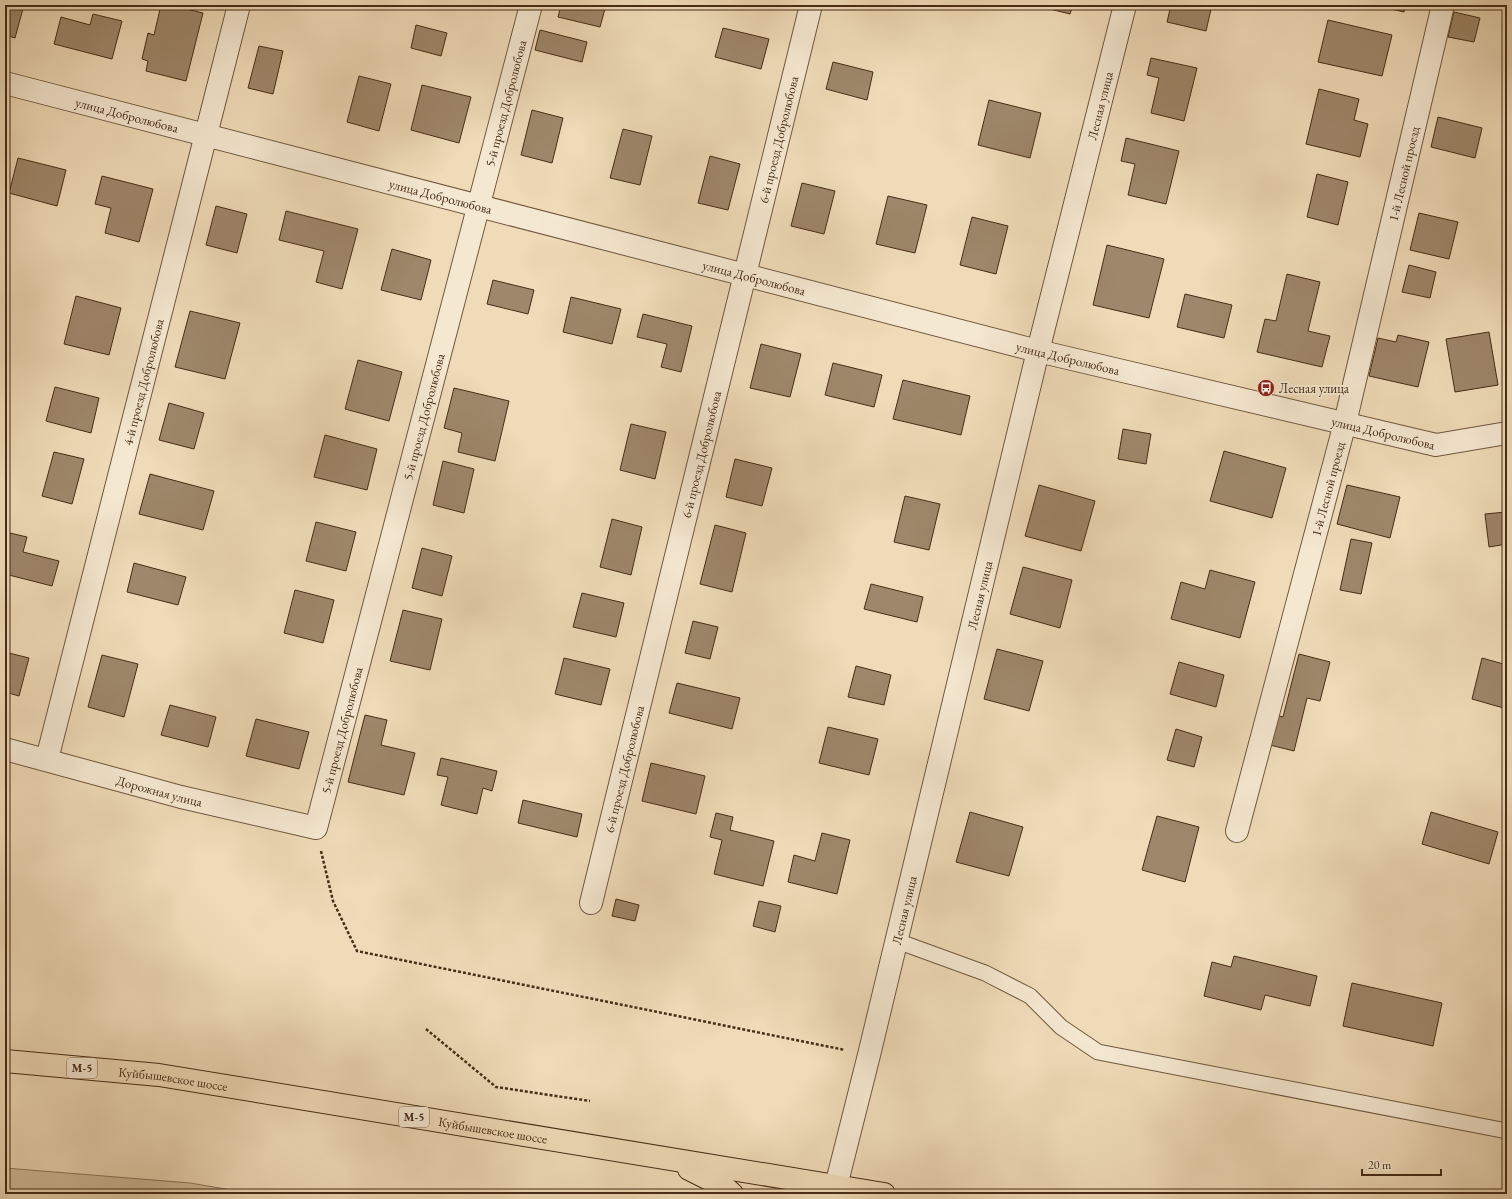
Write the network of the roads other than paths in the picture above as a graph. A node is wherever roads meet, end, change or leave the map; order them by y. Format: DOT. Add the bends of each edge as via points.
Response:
graph roads {
  1 [pos="239,5"];
  2 [pos="531,5"];
  3 [pos="811,5"];
  4 [pos="1125,5"];
  5 [pos="1443,5"];
  6 [pos="5,83"];
  7 [pos="206,135"];
  8 [pos="479,206"];
  9 [pos="744,275"];
  10 [pos="1038,351"];
  11 [pos="1345,423"];
  12 [pos="1507,433"];
  13 [pos="5,749"];
  14 [pos="47,759"];
  15 [pos="316,828"];
  16 [pos="1237,831"];
  17 [pos="591,903"];
  18 [pos="896,941"];
  19 [pos="5,1061"];
  20 [pos="1507,1131"];
  21 [pos="669,1158"];
  22 [pos="834,1190"];
  23 [pos="732,1194"];
  24 [pos="884,1194"];
  1 -- 7 [label="street, 4-й проезд Добролюбова"];
  2 -- 8 [label="street, 5-й проезд Добролюбова"];
  3 -- 9 [label="street, 6-й проезд Добролюбова"];
  4 -- 10 [label="street, Лесная улица"];
  5 -- 11 [label="street, 1-й Лесной проезд"];
  6 -- 7 [label="street, улица Добролюбова"];
  7 -- 8 [label="street, улица Добролюбова"];
  7 -- 14 [label="street, 4-й проезд Добролюбова"];
  8 -- 9 [label="street, улица Добролюбова"];
  8 -- 15 [label="street, 5-й проезд Добролюбова"];
  9 -- 10 [label="street, улица Добролюбова"];
  9 -- 17 [label="street, 6-й проезд Добролюбова"];
  10 -- 11 [label="street, улица Добролюбова"];
  10 -- 18 [label="street, Лесная улица"];
  11 -- 12 [label="street, улица Добролюбова" via="1436,445"];
  11 -- 16 [label="street, 1-й Лесной проезд"];
  13 -- 14 [label="street, Дорожная улица"];
  14 -- 15 [label="street, Дорожная улица" via="181,797"];
  18 -- 20 [label="lane" via="985,973 1030,996 1061,1027 1098,1052"];
  18 -- 22 [label="street, Лесная улица"];
  19 -- 21 [label="highway, Куйбышевское шоссе / М-5" via="159,1075"];
  21 -- 22 [label="highway, Куйбышевское шоссе / М-5"];
  21 -- 23 [label="highway" via="723,1186"];
  22 -- 24 [label="highway, Куйбышевское шоссе / М-5"];
}
